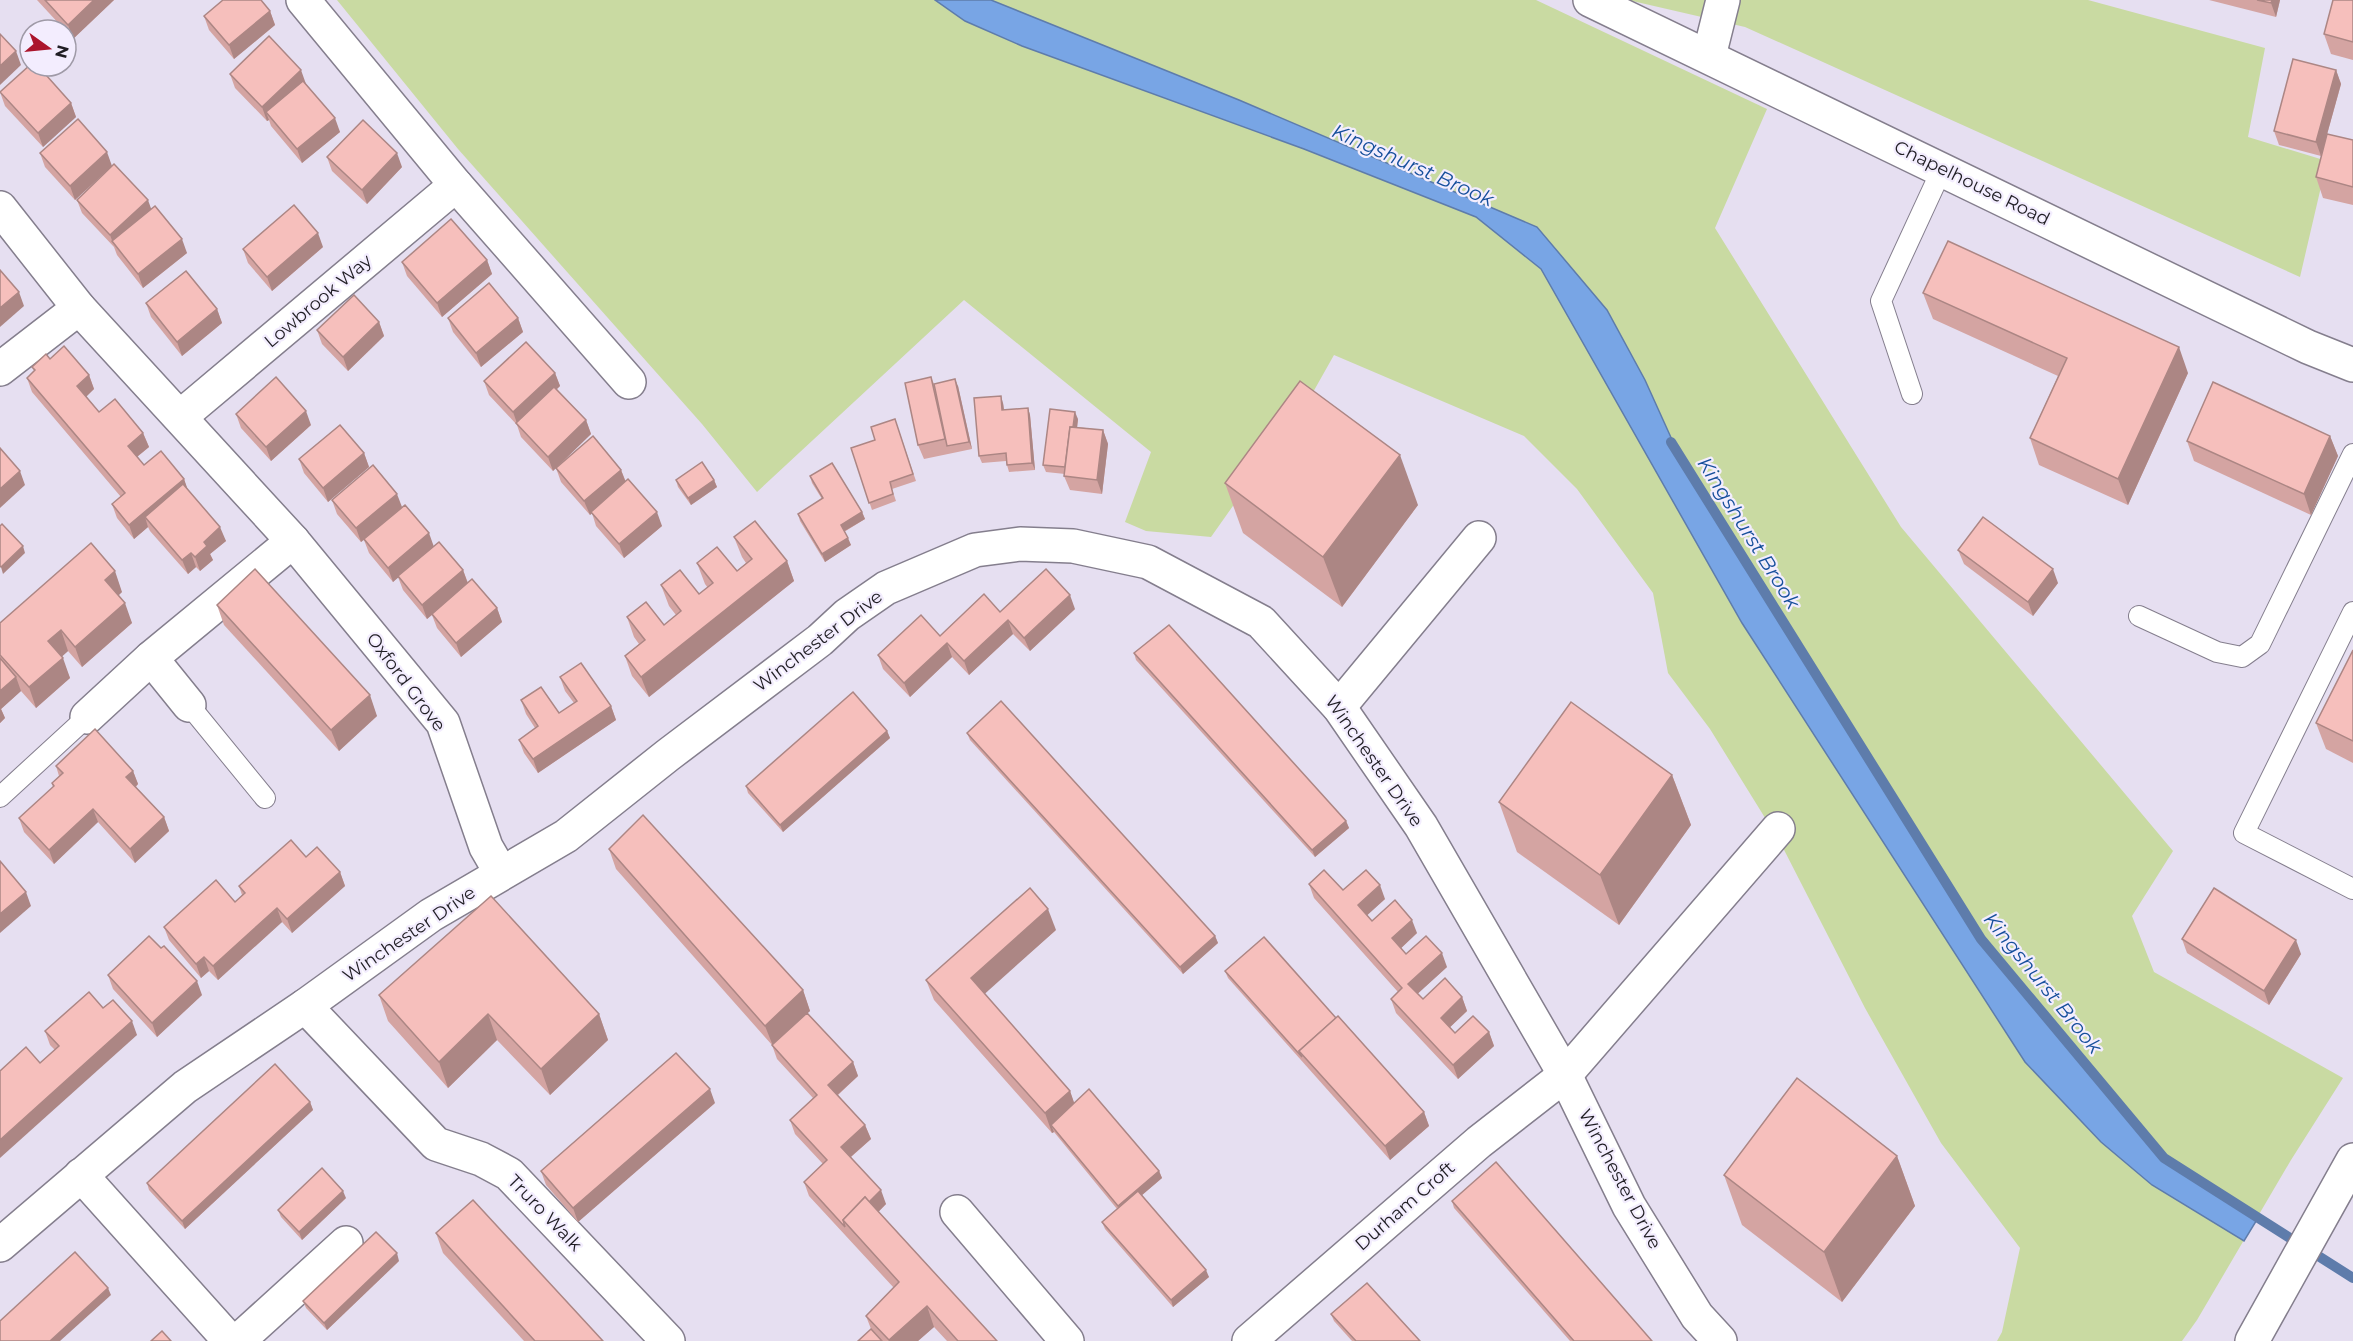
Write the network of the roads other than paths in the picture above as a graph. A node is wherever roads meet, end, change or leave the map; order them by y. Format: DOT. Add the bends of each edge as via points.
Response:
graph roads {
  1 [pos="303,0"];
  2 [pos="1590,0"];
  3 [pos="1723,0"];
  4 [pos="1709,56"];
  5 [pos="1942,169"];
  6 [pos="456,185"];
  7 [pos="0,208"];
  8 [pos="79,308"];
  9 [pos="2353,365"];
  10 [pos="0,369"];
  11 [pos="629,382"];
  12 [pos="1912,394"];
  13 [pos="180,417"];
  14 [pos="2353,454"];
  15 [pos="1479,538"];
  16 [pos="293,541"];
  17 [pos="2353,612"];
  18 [pos="2139,616"];
  19 [pos="152,658"];
  20 [pos="189,705"];
  21 [pos="1339,707"];
  22 [pos="87,717"];
  23 [pos="0,797"];
  24 [pos="264,798"];
  25 [pos="1778,829"];
  26 [pos="501,873"];
  27 [pos="2353,889"];
  28 [pos="305,1006"];
  29 [pos="1565,1075"];
  30 [pos="2353,1160"];
  31 [pos="81,1175"];
  32 [pos="957,1212"];
  33 [pos="345,1243"];
  34 [pos="0,1245"];
  35 [pos="2254,1337"];
  36 [pos="230,1341"];
  37 [pos="238,1341"];
  38 [pos="668,1341"];
  39 [pos="1067,1341"];
  40 [pos="1249,1341"];
  41 [pos="1720,1341"];
  1 -- 6 [label="street"];
  2 -- 4 [label="street, Chapelhouse Road"];
  3 -- 4 [label="street"];
  4 -- 5 [label="street, Chapelhouse Road"];
  5 -- 9 [label="street, Chapelhouse Road" via="2308,347"];
  5 -- 12 [label="lane" via="1881,301"];
  6 -- 11 [label="street"];
  6 -- 13 [label="street, Lowbrook Way"];
  7 -- 8 [label="street, Oxford Grove"];
  8 -- 10 [label="street"];
  8 -- 13 [label="street, Oxford Grove"];
  13 -- 16 [label="street, Oxford Grove"];
  14 -- 18 [label="lane" via="2260,644 2242,657 2217,652"];
  15 -- 21 [label="street"];
  16 -- 19 [label="street"];
  16 -- 26 [label="street, Oxford Grove" via="443,723 486,847"];
  17 -- 27 [label="lane" via="2244,832"];
  19 -- 20 [label="street"];
  19 -- 22 [label="street"];
  20 -- 24 [label="lane"];
  21 -- 26 [label="street, Winchester Drive" via="1261,622 1148,562 1073,546 1020,544 975,550 886,588 566,836"];
  21 -- 29 [label="street, Winchester Drive" via="1421,826"];
  22 -- 23 [label="lane"];
  25 -- 29 [label="street, Durham Croft"];
  26 -- 28 [label="street, Winchester Drive" via="431,915"];
  28 -- 31 [label="street, Winchester Drive" via="184,1087"];
  28 -- 38 [label="street, Truro Walk" via="436,1144 481,1159 509,1174"];
  29 -- 40 [label="street, Durham Croft" via="1479,1142"];
  29 -- 41 [label="street, Winchester Drive" via="1629,1206 1697,1316"];
  30 -- 35 [label="street"];
  31 -- 34 [label="street, Winchester Drive"];
  31 -- 36 [label="street"];
  32 -- 39 [label="street"];
  33 -- 37 [label="street"];
}
